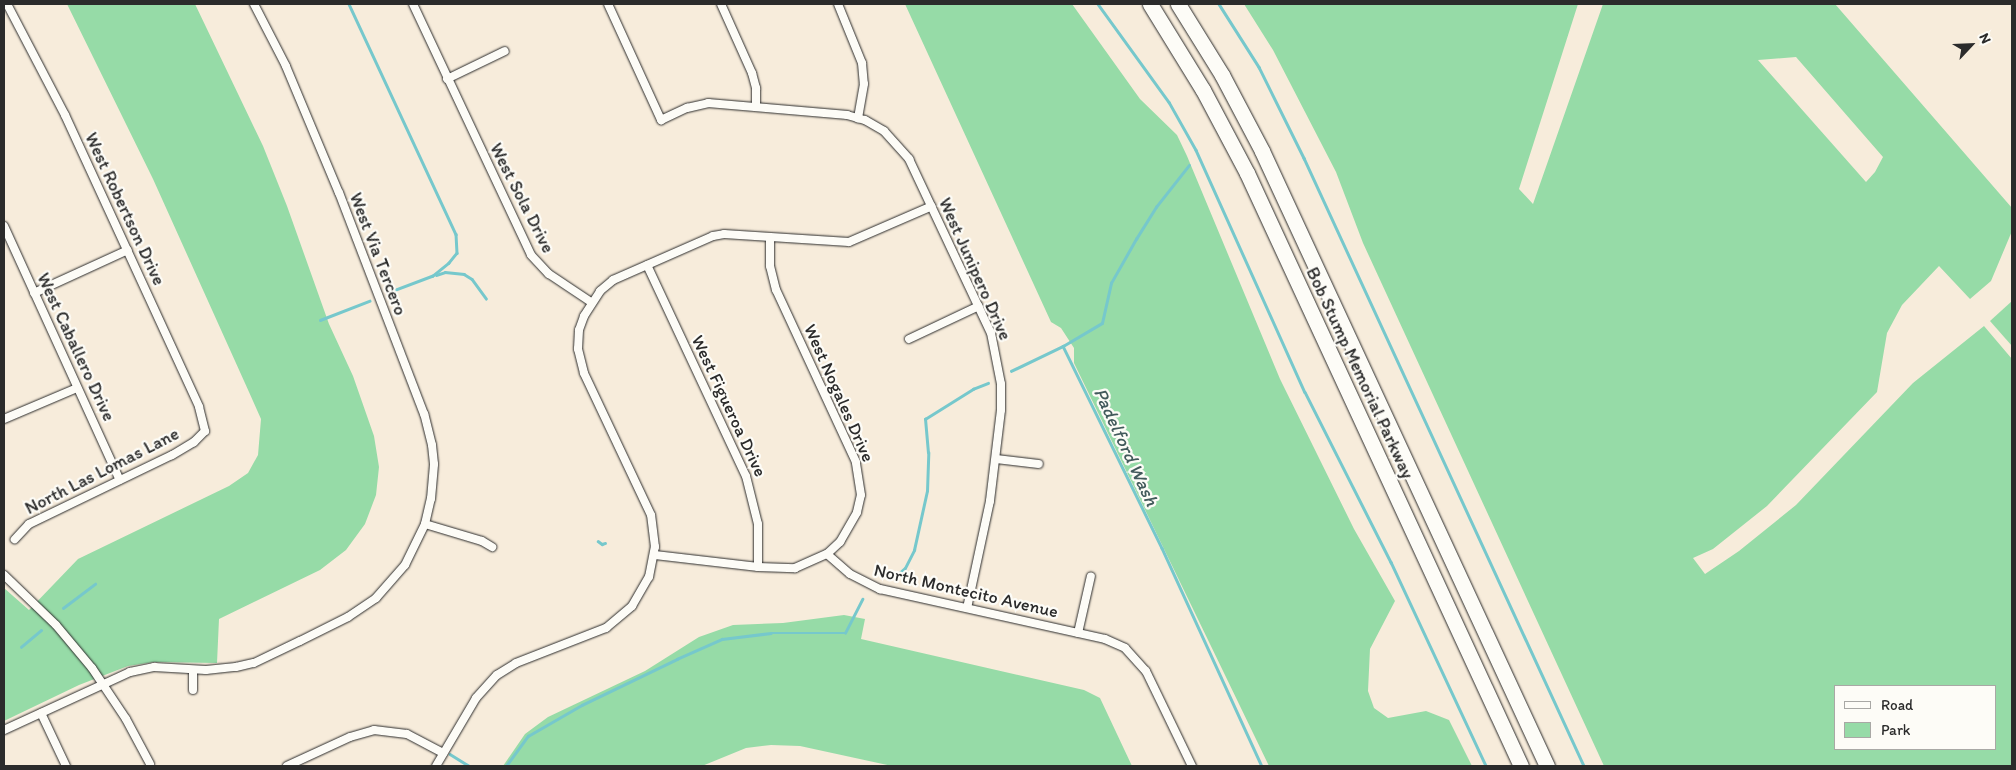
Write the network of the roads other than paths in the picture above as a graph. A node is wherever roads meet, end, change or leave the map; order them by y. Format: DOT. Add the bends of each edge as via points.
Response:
graph roads {
  1 [pos="7,4"];
  2 [pos="254,4"];
  3 [pos="413,4"];
  4 [pos="608,4"];
  5 [pos="721,4"];
  6 [pos="838,4"];
  7 [pos="1150,4"];
  8 [pos="1178,4"];
  9 [pos="505,51"];
  10 [pos="447,78"];
  11 [pos="756,107"];
  12 [pos="858,118"];
  13 [pos="932,206"];
  14 [pos="4,226"];
  15 [pos="770,238"];
  16 [pos="128,250"];
  17 [pos="647,265"];
  18 [pos="34,293"];
  19 [pos="591,302"];
  20 [pos="979,306"];
  21 [pos="909,339"];
  22 [pos="76,388"];
  23 [pos="4,419"];
  24 [pos="204,431"];
  25 [pos="996,459"];
  26 [pos="1039,464"];
  27 [pos="120,480"];
  28 [pos="425,524"];
  29 [pos="14,539"];
  30 [pos="492,547"];
  31 [pos="827,554"];
  32 [pos="655,555"];
  33 [pos="758,567"];
  34 [pos="4,575"];
  35 [pos="1091,576"];
  36 [pos="967,608"];
  37 [pos="1078,633"];
  38 [pos="193,670"];
  39 [pos="104,684"];
  40 [pos="192,690"];
  41 [pos="41,713"];
  42 [pos="4,730"];
  43 [pos="443,753"];
  44 [pos="150,764"];
  45 [pos="66,766"];
  46 [pos="287,766"];
  47 [pos="436,766"];
  48 [pos="1192,766"];
  49 [pos="1521,766"];
  50 [pos="1547,766"];
  1 -- 16 [label="street, West Robertson Drive" via="65,115"];
  2 -- 28 [label="street, West Via Tercero" via="286,66 424,414 434,464"];
  3 -- 10 [label="street, West Sola Drive"];
  4 -- 11 [label="street" via="661,120 686,108 708,103"];
  5 -- 11 [label="street" via="752,73"];
  6 -- 12 [label="street" via="862,63 864,84"];
  7 -- 49 [label="highway, Bob Stump Memorial Parkway" via="1203,90 1246,173"];
  8 -- 50 [label="highway, Bob Stump Memorial Parkway" via="1222,75 1262,151"];
  9 -- 10 [label="street"];
  10 -- 19 [label="street, West Sola Drive" via="531,255 549,274"];
  11 -- 12 [label="street"];
  12 -- 13 [label="street, West Junipero Drive" via="884,131 904,151"];
  13 -- 15 [label="street" via="849,242"];
  13 -- 20 [label="street, West Junipero Drive"];
  14 -- 18 [label="street, West Caballero Drive"];
  15 -- 17 [label="street" via="713,236"];
  15 -- 31 [label="street, West Nogales Drive" via="770,266 776,290 852,452 860,478 857,512 840,542"];
  16 -- 18 [label="street"];
  16 -- 24 [label="street, West Robertson Drive" via="199,407"];
  17 -- 19 [label="street" via="613,280"];
  17 -- 33 [label="street, West Figueroa Drive" via="746,476 758,524"];
  18 -- 22 [label="street, West Caballero Drive"];
  19 -- 32 [label="street" via="578,338 580,361 651,515"];
  20 -- 21 [label="street"];
  20 -- 25 [label="street, West Junipero Drive" via="991,333 1001,384"];
  22 -- 23 [label="street"];
  22 -- 27 [label="street, West Caballero Drive"];
  24 -- 27 [label="street, North Las Lomas Lane" via="194,442 172,455"];
  25 -- 26 [label="street"];
  25 -- 36 [label="street, West Junipero Drive" via="986,529"];
  27 -- 29 [label="street, North Las Lomas Lane" via="29,524"];
  28 -- 30 [label="street"];
  28 -- 38 [label="street, West Via Tercero" via="405,565 376,598 348,617 254,663"];
  31 -- 33 [label="street" via="795,568"];
  31 -- 36 [label="street, North Montecito Avenue" via="868,585"];
  32 -- 33 [label="street"];
  32 -- 43 [label="street" via="643,590 625,613 606,628 521,661 497,675 476,698"];
  34 -- 39 [label="street" via="56,625"];
  35 -- 37 [label="street"];
  36 -- 37 [label="street, North Montecito Avenue"];
  37 -- 48 [label="street" via="1112,642 1137,658"];
  38 -- 39 [label="street, West Via Tercero" via="154,667 130,672"];
  38 -- 40 [label="street"];
  39 -- 41 [label="street, West Via Tercero"];
  39 -- 44 [label="street"];
  41 -- 42 [label="street, West Via Tercero"];
  41 -- 45 [label="street"];
  43 -- 46 [label="street" via="407,734 374,730 350,737"];
  43 -- 47 [label="street"];
}
